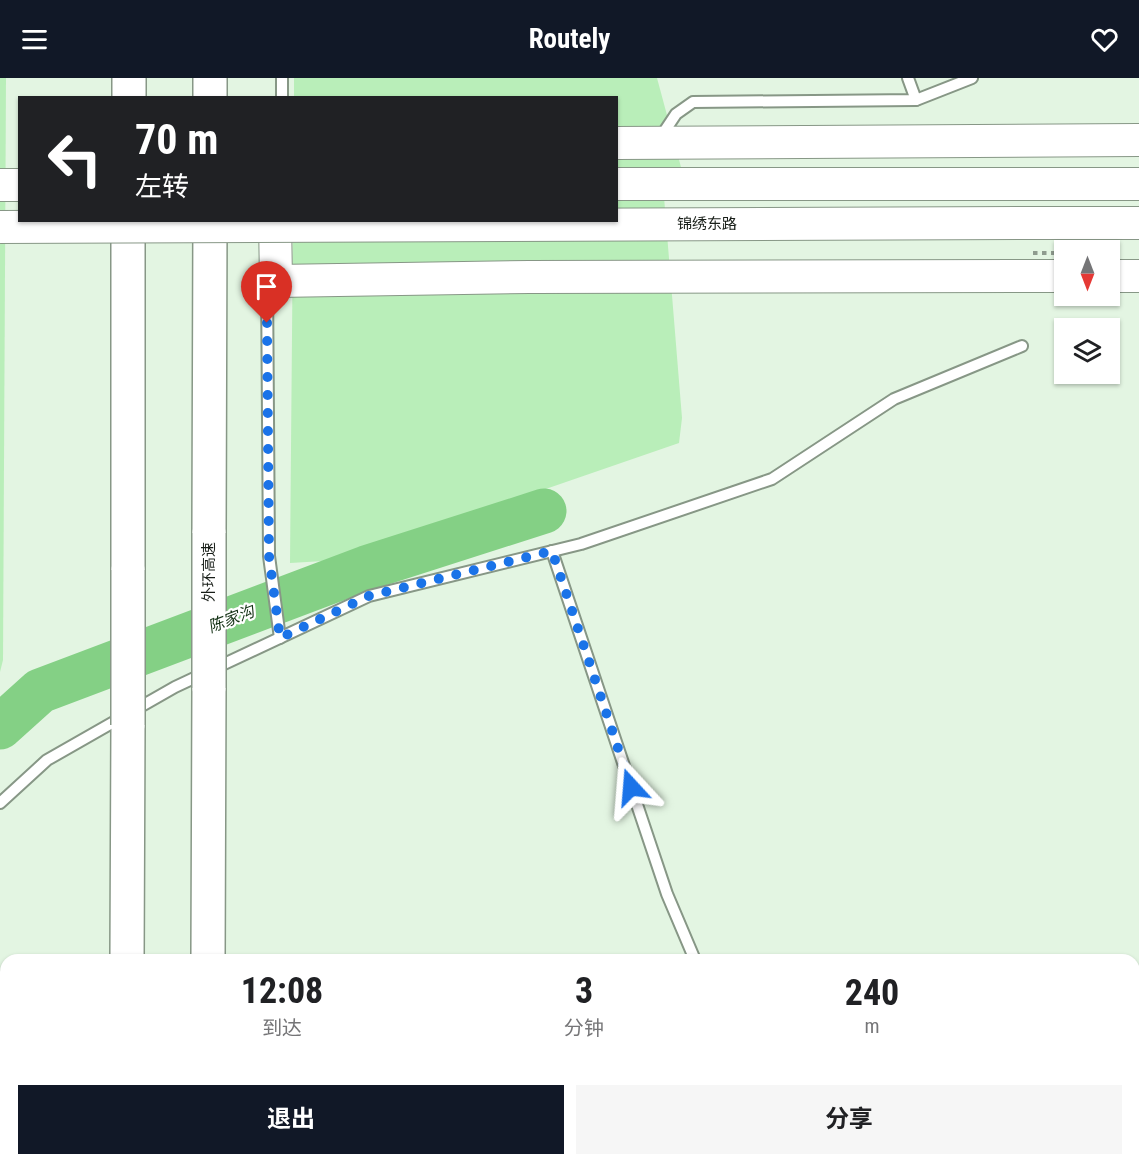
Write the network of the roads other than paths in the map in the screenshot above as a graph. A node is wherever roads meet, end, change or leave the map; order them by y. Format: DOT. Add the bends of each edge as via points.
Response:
graph roads {
  1 [pos="129,78"];
  2 [pos="210,78"];
  3 [pos="282,78"];
  4 [pos="908,78"];
  5 [pos="972,78"];
  6 [pos="129,96"];
  7 [pos="210,96"];
  8 [pos="282,96"];
  9 [pos="916,100"];
  10 [pos="1139,140"];
  11 [pos="657,142"];
  12 [pos="618,143"];
  13 [pos="618,184"];
  14 [pos="1139,184"];
  15 [pos="0,185"];
  16 [pos="18,185"];
  17 [pos="128,222"];
  18 [pos="210,222"];
  19 [pos="268,222"];
  20 [pos="275,222"];
  21 [pos="1139,223"];
  22 [pos="0,227"];
  23 [pos="1054,276"];
  24 [pos="1120,276"];
  25 [pos="1139,276"];
  26 [pos="1022,346"];
  27 [pos="552,551"];
  28 [pos="280,638"];
  29 [pos="0,803"];
  30 [pos="127,954"];
  31 [pos="208,954"];
  32 [pos="692,954"];
  1 -- 6 [label="highway"];
  2 -- 7 [label="highway"];
  3 -- 8 [label="lane"];
  4 -- 9 [label="lane"];
  5 -- 9 [label="lane"];
  9 -- 11 [label="lane" via="693,102 676,114"];
  10 -- 11 [label="main road"];
  11 -- 12 [label="main road"];
  13 -- 14 [label="main road"];
  15 -- 16 [label="main road"];
  17 -- 30 [label="highway, bridge"];
  18 -- 31 [label="highway, 外环高速, bridge"];
  19 -- 28 [label="lane" via="269,556"];
  20 -- 23 [label="main road" via="276,281"];
  21 -- 22 [label="main road, 锦绣东路, bridge"];
  24 -- 25 [label="main road"];
  26 -- 27 [label="lane" via="894,399 772,479"];
  27 -- 28 [label="lane" via="369,596"];
  27 -- 32 [label="lane" via="667,894"];
  28 -- 29 [label="lane" via="175,687 47,760"];
}
